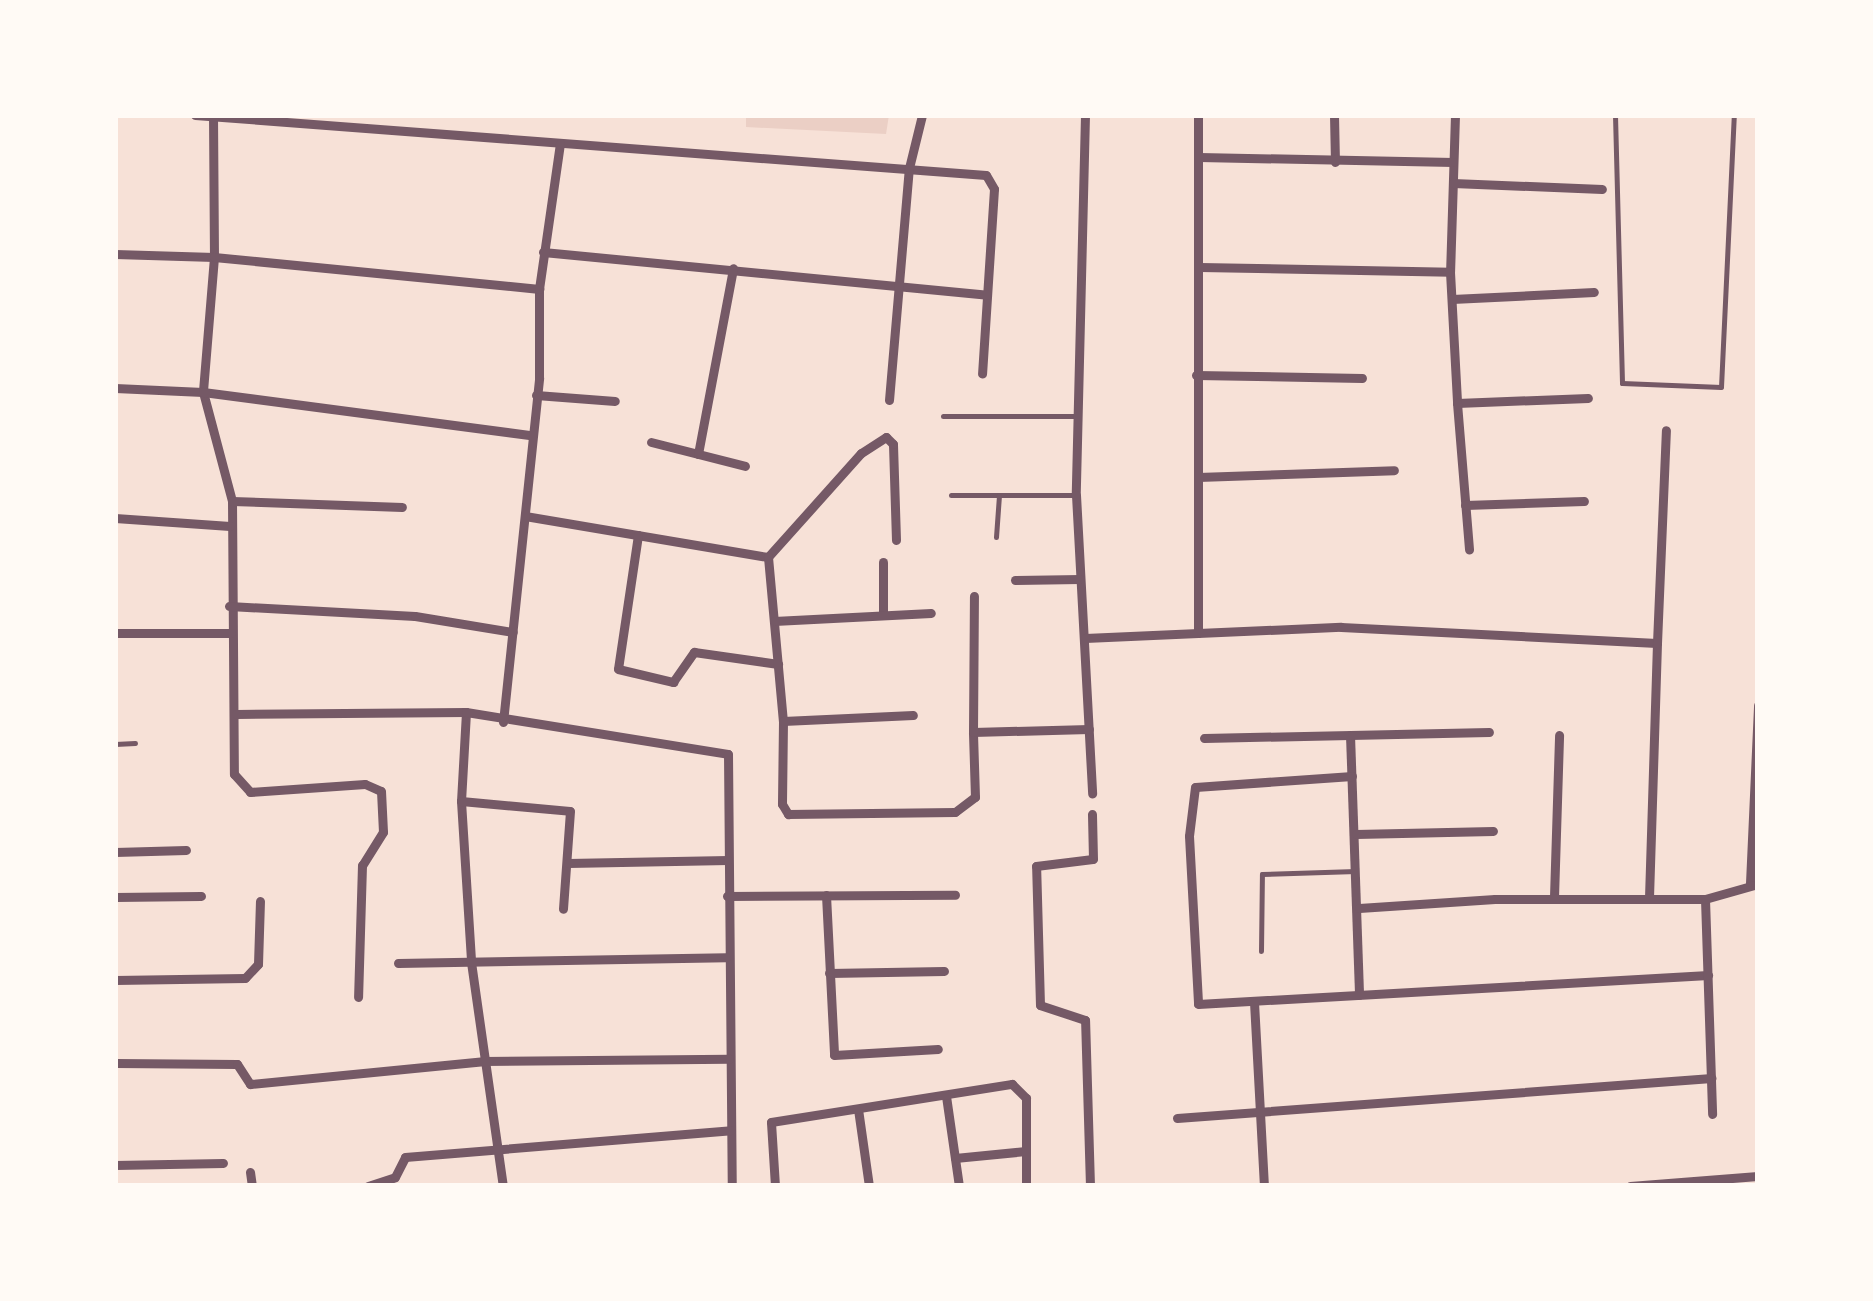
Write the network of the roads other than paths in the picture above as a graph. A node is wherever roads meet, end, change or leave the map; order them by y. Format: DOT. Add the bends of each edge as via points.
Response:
graph roads {
  1 [pos="195,115"];
  2 [pos="922,115"];
  3 [pos="1085,115"];
  4 [pos="1198,115"];
  5 [pos="1334,115"];
  6 [pos="1455,115"];
  7 [pos="1616,115"];
  8 [pos="1734,115"];
  9 [pos="213,116"];
  10 [pos="560,144"];
  11 [pos="1199,158"];
  12 [pos="1336,162"];
  13 [pos="1452,162"];
  14 [pos="909,168"];
  15 [pos="1452,182"];
  16 [pos="1602,188"];
  17 [pos="543,252"];
  18 [pos="115,254"];
  19 [pos="214,257"];
  20 [pos="733,268"];
  21 [pos="1200,268"];
  22 [pos="1450,272"];
  23 [pos="898,288"];
  24 [pos="539,289"];
  25 [pos="1594,292"];
  26 [pos="987,295"];
  27 [pos="1452,299"];
  28 [pos="982,374"];
  29 [pos="1196,374"];
  30 [pos="1362,378"];
  31 [pos="115,388"];
  32 [pos="203,392"];
  33 [pos="536,396"];
  34 [pos="1588,398"];
  35 [pos="615,400"];
  36 [pos="889,400"];
  37 [pos="1457,404"];
  38 [pos="943,416"];
  39 [pos="1078,416"];
  40 [pos="1666,430"];
  41 [pos="529,435"];
  42 [pos="651,442"];
  43 [pos="698,454"];
  44 [pos="744,466"];
  45 [pos="1394,470"];
  46 [pos="1198,477"];
  47 [pos="951,495"];
  48 [pos="999,495"];
  49 [pos="1076,495"];
  50 [pos="232,501"];
  51 [pos="1584,501"];
  52 [pos="1465,505"];
  53 [pos="402,506"];
  54 [pos="526,516"];
  55 [pos="115,518"];
  56 [pos="230,526"];
  57 [pos="638,535"];
  58 [pos="996,537"];
  59 [pos="896,540"];
  60 [pos="1469,550"];
  61 [pos="768,557"];
  62 [pos="883,562"];
  63 [pos="1080,579"];
  64 [pos="1015,580"];
  65 [pos="974,596"];
  66 [pos="229,606"];
  67 [pos="930,613"];
  68 [pos="883,615"];
  69 [pos="774,621"];
  70 [pos="115,632"];
  71 [pos="513,632"];
  72 [pos="231,633"];
  73 [pos="1198,633"];
  74 [pos="1085,638"];
  75 [pos="1657,642"];
  76 [pos="778,664"];
  77 [pos="1758,705"];
  78 [pos="466,712"];
  79 [pos="236,714"];
  80 [pos="913,715"];
  81 [pos="783,721"];
  82 [pos="502,722"];
  83 [pos="1089,728"];
  84 [pos="973,732"];
  85 [pos="1488,732"];
  86 [pos="1350,735"];
  87 [pos="1558,736"];
  88 [pos="1204,738"];
  89 [pos="135,743"];
  90 [pos="115,744"];
  91 [pos="1352,776"];
  92 [pos="1092,794"];
  93 [pos="461,800"];
  94 [pos="1092,814"];
  95 [pos="1493,831"];
  96 [pos="1356,834"];
  97 [pos="186,850"];
  98 [pos="115,852"];
  99 [pos="728,860"];
  100 [pos="568,863"];
  101 [pos="1356,870"];
  102 [pos="1754,883"];
  103 [pos="955,894"];
  104 [pos="201,896"];
  105 [pos="727,896"];
  106 [pos="826,896"];
  107 [pos="115,897"];
  108 [pos="1554,897"];
  109 [pos="1649,897"];
  110 [pos="1705,899"];
  111 [pos="260,900"];
  112 [pos="1359,908"];
  113 [pos="563,909"];
  114 [pos="1262,951"];
  115 [pos="726,957"];
  116 [pos="471,962"];
  117 [pos="398,963"];
  118 [pos="944,971"];
  119 [pos="830,973"];
  120 [pos="1708,975"];
  121 [pos="115,980"];
  122 [pos="1359,995"];
  123 [pos="358,998"];
  124 [pos="1254,1002"];
  125 [pos="938,1050"];
  126 [pos="729,1059"];
  127 [pos="483,1061"];
  128 [pos="115,1063"];
  129 [pos="1712,1078"];
  130 [pos="946,1096"];
  131 [pos="858,1109"];
  132 [pos="1260,1112"];
  133 [pos="1712,1114"];
  134 [pos="1177,1118"];
  135 [pos="731,1130"];
  136 [pos="498,1150"];
  137 [pos="1026,1150"];
  138 [pos="955,1158"];
  139 [pos="223,1163"];
  140 [pos="115,1165"];
  141 [pos="250,1172"];
  142 [pos="1753,1180"];
  143 [pos="252,1186"];
  144 [pos="368,1186"];
  145 [pos="503,1186"];
  146 [pos="732,1186"];
  147 [pos="775,1186"];
  148 [pos="868,1186"];
  149 [pos="960,1186"];
  150 [pos="1026,1186"];
  151 [pos="1090,1186"];
  152 [pos="1264,1186"];
  153 [pos="1630,1186"];
  1 -- 9 [label="street"];
  2 -- 14 [label="street"];
  3 -- 39 [label="street"];
  4 -- 11 [label="street"];
  5 -- 12 [label="street"];
  6 -- 13 [label="street"];
  7 -- 8 [label="lane" via="1622,383 1721,387"];
  9 -- 10 [label="street"];
  9 -- 19 [label="street"];
  10 -- 14 [label="street"];
  10 -- 17 [label="street"];
  11 -- 12 [label="street"];
  11 -- 21 [label="street"];
  12 -- 13 [label="street"];
  13 -- 15 [label="street"];
  14 -- 23 [label="street"];
  14 -- 26 [label="street" via="991,177"];
  15 -- 16 [label="street"];
  15 -- 22 [label="street"];
  17 -- 20 [label="street"];
  17 -- 24 [label="street"];
  18 -- 19 [label="street"];
  19 -- 24 [label="street"];
  19 -- 32 [label="street"];
  20 -- 23 [label="street"];
  20 -- 43 [label="street"];
  21 -- 22 [label="street"];
  21 -- 29 [label="street"];
  22 -- 27 [label="street"];
  23 -- 26 [label="street"];
  23 -- 36 [label="street"];
  24 -- 33 [label="street"];
  25 -- 27 [label="street"];
  26 -- 28 [label="street"];
  27 -- 37 [label="street"];
  29 -- 30 [label="street"];
  29 -- 46 [label="street"];
  31 -- 32 [label="street"];
  32 -- 41 [label="street"];
  32 -- 50 [label="street"];
  33 -- 35 [label="street"];
  33 -- 41 [label="street"];
  34 -- 37 [label="street"];
  37 -- 52 [label="street"];
  38 -- 39 [label="lane"];
  39 -- 49 [label="street"];
  40 -- 75 [label="street"];
  41 -- 54 [label="street"];
  42 -- 43 [label="street"];
  43 -- 44 [label="street"];
  45 -- 46 [label="street"];
  46 -- 73 [label="street"];
  47 -- 48 [label="lane"];
  48 -- 49 [label="lane"];
  48 -- 58 [label="lane"];
  49 -- 63 [label="street"];
  50 -- 53 [label="street"];
  50 -- 56 [label="street"];
  51 -- 52 [label="street"];
  52 -- 60 [label="street"];
  54 -- 57 [label="street"];
  54 -- 71 [label="street"];
  55 -- 56 [label="street"];
  56 -- 66 [label="street"];
  57 -- 61 [label="street"];
  57 -- 76 [label="street" via="618,669 673,682 694,652"];
  59 -- 61 [label="street" via="893,444 886,438 860,453"];
  61 -- 69 [label="street"];
  62 -- 68 [label="street"];
  63 -- 64 [label="street"];
  63 -- 74 [label="street"];
  65 -- 84 [label="street"];
  66 -- 71 [label="street" via="415,616"];
  66 -- 72 [label="street"];
  67 -- 68 [label="street"];
  68 -- 69 [label="street"];
  69 -- 76 [label="street"];
  70 -- 72 [label="street"];
  71 -- 82 [label="street"];
  72 -- 79 [label="street"];
  73 -- 74 [label="street"];
  73 -- 75 [label="street" via="1341,627"];
  74 -- 83 [label="street"];
  75 -- 109 [label="street"];
  76 -- 81 [label="street"];
  77 -- 102 [label="street"];
  78 -- 79 [label="street"];
  78 -- 82 [label="street"];
  78 -- 93 [label="street"];
  79 -- 123 [label="street" via="239,787 250,792 366,784 381,791 383,832 362,865"];
  80 -- 81 [label="street"];
  81 -- 84 [label="street" via="782,804 800,816 964,810 975,797"];
  82 -- 99 [label="street" via="728,754"];
  83 -- 84 [label="street"];
  83 -- 92 [label="street"];
  85 -- 86 [label="street"];
  86 -- 88 [label="street"];
  86 -- 91 [label="street"];
  87 -- 108 [label="street"];
  89 -- 90 [label="lane"];
  91 -- 96 [label="street"];
  91 -- 124 [label="street" via="1205,782 1190,797 1198,1004"];
  93 -- 100 [label="street" via="570,811"];
  93 -- 116 [label="street"];
  94 -- 151 [label="street" via="1093,859 1036,866 1040,1005 1050,1014 1083,1016"];
  95 -- 96 [label="street"];
  96 -- 101 [label="street"];
  97 -- 98 [label="street"];
  99 -- 100 [label="street"];
  99 -- 105 [label="street"];
  100 -- 113 [label="street"];
  101 -- 112 [label="street"];
  101 -- 114 [label="lane" via="1262,874"];
  102 -- 110 [label="street"];
  103 -- 106 [label="street"];
  104 -- 107 [label="street"];
  105 -- 106 [label="street"];
  105 -- 115 [label="street"];
  106 -- 119 [label="street"];
  108 -- 109 [label="street"];
  108 -- 112 [label="street"];
  109 -- 110 [label="street"];
  110 -- 120 [label="street"];
  111 -- 121 [label="street" via="258,964 245,978"];
  112 -- 122 [label="street"];
  115 -- 116 [label="street"];
  115 -- 126 [label="street"];
  116 -- 117 [label="street"];
  116 -- 127 [label="street"];
  118 -- 119 [label="street"];
  119 -- 125 [label="street" via="834,1055"];
  120 -- 122 [label="street"];
  120 -- 129 [label="street"];
  122 -- 124 [label="street"];
  124 -- 132 [label="street"];
  126 -- 127 [label="street"];
  126 -- 135 [label="street"];
  127 -- 128 [label="street" via="250,1084 237,1064"];
  127 -- 136 [label="street"];
  129 -- 132 [label="street"];
  129 -- 133 [label="street"];
  130 -- 131 [label="street"];
  130 -- 137 [label="street" via="1022,1086"];
  130 -- 138 [label="street"];
  131 -- 147 [label="street" via="768,1124"];
  131 -- 148 [label="street"];
  132 -- 134 [label="street"];
  132 -- 152 [label="street"];
  135 -- 136 [label="street"];
  135 -- 146 [label="street"];
  136 -- 144 [label="street" via="406,1157 395,1178"];
  136 -- 145 [label="street"];
  137 -- 138 [label="street"];
  137 -- 150 [label="street"];
  138 -- 149 [label="street"];
  139 -- 140 [label="street"];
  141 -- 143 [label="street"];
  142 -- 153 [label="street"];
}
